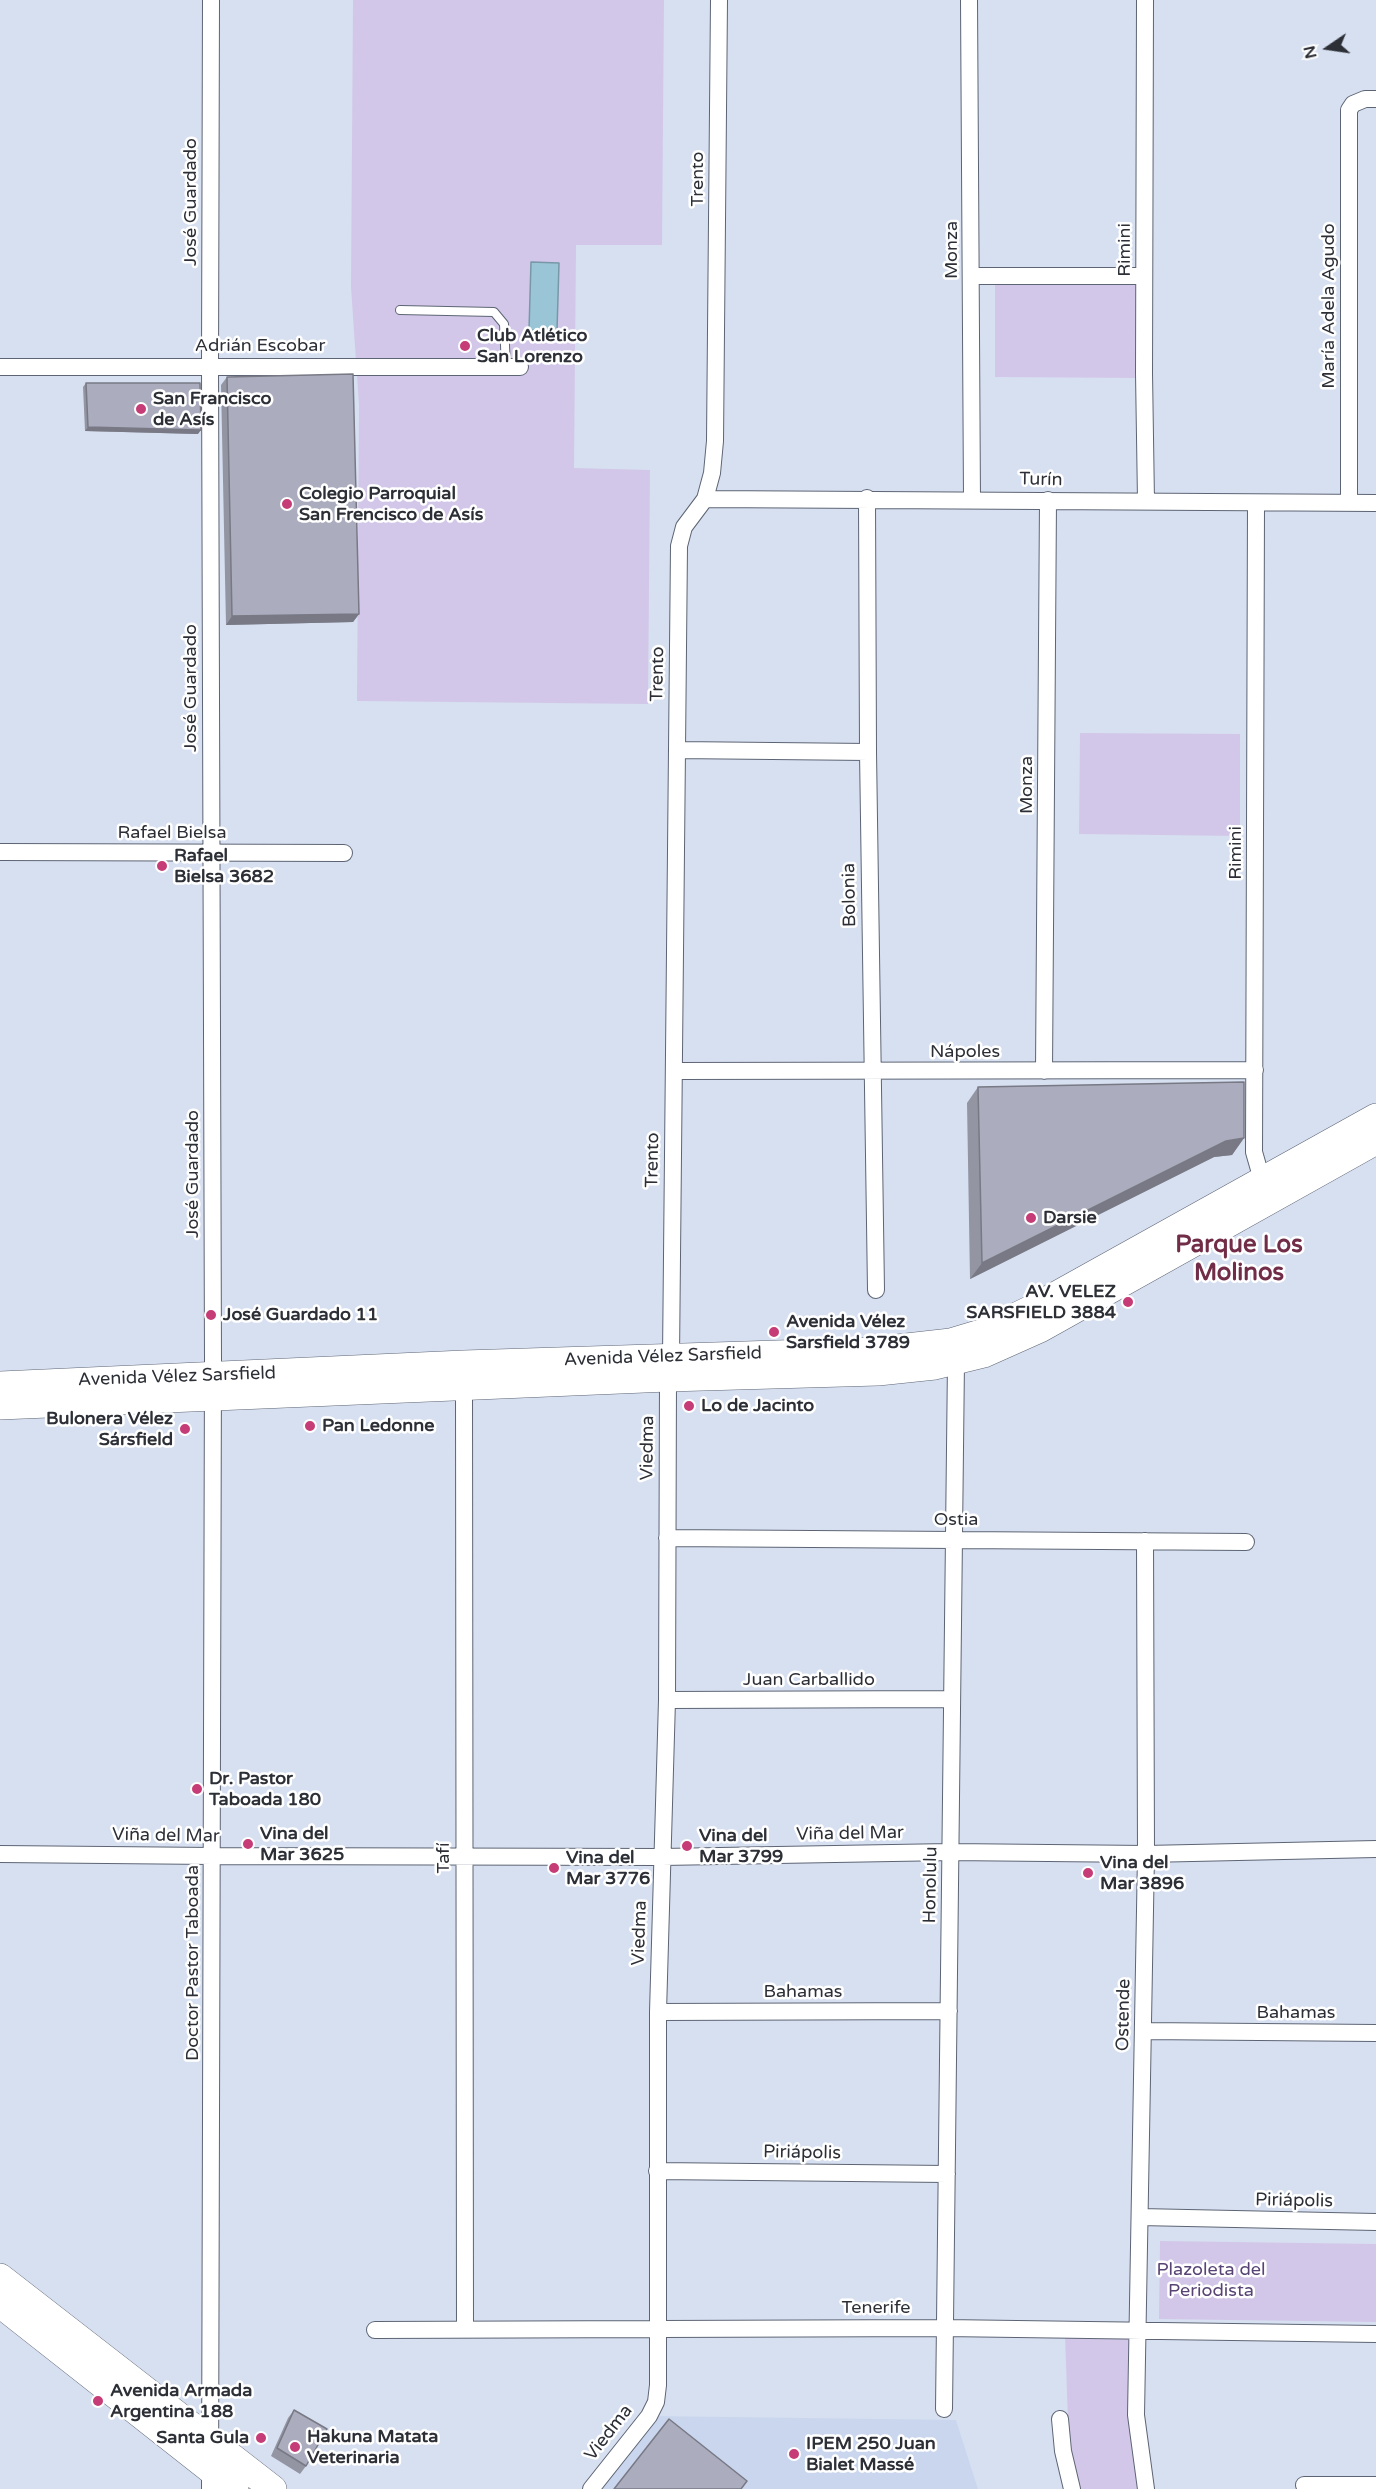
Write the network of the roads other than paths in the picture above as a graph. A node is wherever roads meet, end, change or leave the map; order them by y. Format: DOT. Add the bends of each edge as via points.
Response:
graph roads {
  1 [pos="211,0"];
  2 [pos="719,0"];
  3 [pos="969,0"];
  4 [pos="1145,0"];
  5 [pos="1376,99"];
  6 [pos="972,276"];
  7 [pos="1144,276"];
  8 [pos="400,310"];
  9 [pos="210,366"];
  10 [pos="0,367"];
  11 [pos="513,367"];
  12 [pos="867,498"];
  13 [pos="705,499"];
  14 [pos="972,499"];
  15 [pos="1048,500"];
  16 [pos="1146,501"];
  17 [pos="1256,502"];
  18 [pos="1349,502"];
  19 [pos="1376,502"];
  20 [pos="677,750"];
  21 [pos="868,752"];
  22 [pos="0,852"];
  23 [pos="211,852"];
  24 [pos="344,853"];
  25 [pos="1255,1070"];
  26 [pos="674,1071"];
  27 [pos="872,1071"];
  28 [pos="1044,1071"];
  29 [pos="1376,1117"];
  30 [pos="1376,1141"];
  31 [pos="1265,1190"];
  32 [pos="876,1290"];
  33 [pos="956,1361"];
  34 [pos="669,1367"];
  35 [pos="0,1385"];
  36 [pos="213,1387"];
  37 [pos="464,1387"];
  38 [pos="0,1406"];
  39 [pos="667,1538"];
  40 [pos="954,1539"];
  41 [pos="1145,1541"];
  42 [pos="1246,1542"];
  43 [pos="952,1699"];
  44 [pos="667,1700"];
  45 [pos="1376,1849"];
  46 [pos="950,1852"];
  47 [pos="0,1854"];
  48 [pos="1146,1854"];
  49 [pos="463,1856"];
  50 [pos="213,1857"];
  51 [pos="662,1857"];
  52 [pos="657,2012"];
  53 [pos="949,2012"];
  54 [pos="1143,2031"];
  55 [pos="1376,2033"];
  56 [pos="657,2171"];
  57 [pos="947,2174"];
  58 [pos="1140,2217"];
  59 [pos="1376,2222"];
  60 [pos="0,2277"];
  61 [pos="0,2304"];
  62 [pos="658,2328"];
  63 [pos="945,2328"];
  64 [pos="465,2329"];
  65 [pos="375,2330"];
  66 [pos="1137,2332"];
  67 [pos="1376,2334"];
  68 [pos="944,2409"];
  69 [pos="1060,2419"];
  70 [pos="210,2441"];
  71 [pos="210,2480"];
  72 [pos="1304,2485"];
  73 [pos="1376,2485"];
  74 [pos="235,2489"];
  75 [pos="273,2489"];
  76 [pos="591,2489"];
  77 [pos="1072,2489"];
  78 [pos="1146,2489"];
  1 -- 9 [label="street, José Guardado"];
  2 -- 13 [label="street, Trento" via="716,441"];
  3 -- 6 [label="street, Monza"];
  4 -- 7 [label="street, Rimini"];
  5 -- 18 [label="street, María Adela Agudo" via="1365,99 1349,110"];
  6 -- 7 [label="street"];
  6 -- 14 [label="street, Monza"];
  7 -- 16 [label="street, Rimini"];
  8 -- 11 [label="lane" via="494,312 504,324"];
  9 -- 10 [label="street, Adrián Escobar"];
  9 -- 11 [label="street, Adrián Escobar"];
  9 -- 23 [label="street, José Guardado"];
  12 -- 13 [label="street, Turín"];
  12 -- 14 [label="street, Turín"];
  12 -- 21 [label="street, Bolonia"];
  13 -- 20 [label="street, Trento" via="684,527 679,546"];
  14 -- 15 [label="street, Turín"];
  15 -- 16 [label="street, Turín"];
  15 -- 28 [label="street, Monza"];
  16 -- 17 [label="street, Turín"];
  17 -- 18 [label="street, Turín"];
  17 -- 25 [label="street, Rimini"];
  18 -- 19 [label="street, Turín"];
  20 -- 21 [label="street"];
  20 -- 26 [label="street, Trento"];
  21 -- 27 [label="street, Bolonia"];
  22 -- 23 [label="street, Rafael Bielsa"];
  23 -- 24 [label="street, Rafael Bielsa"];
  23 -- 36 [label="street, José Guardado"];
  25 -- 28 [label="street, Nápoles"];
  25 -- 31 [label="street, Rimini" via="1254,1152"];
  26 -- 27 [label="street, Nápoles"];
  26 -- 34 [label="street, Trento"];
  27 -- 28 [label="street, Nápoles"];
  27 -- 32 [label="street, Bolonia"];
  29 -- 31 [label="main road, Avenida Vélez Sarsfield"];
  30 -- 31 [label="main road, Avenida Vélez Sarsfield"];
  31 -- 33 [label="main road, Avenida Vélez Sarsfield" via="1040,1329 984,1354"];
  31 -- 34 [label="main road, Avenida Vélez Sarsfield" via="1031,1309 981,1333 951,1342"];
  33 -- 34 [label="main road, Avenida Vélez Sarsfield" via="878,1372"];
  33 -- 40 [label="street, Honolulu"];
  34 -- 36 [label="main road, Avenida Vélez Sarsfield"];
  34 -- 37 [label="main road, Avenida Vélez Sarsfield"];
  34 -- 39 [label="street, Viedma"];
  35 -- 36 [label="main road, Avenida Vélez Sarsfield"];
  36 -- 37 [label="main road, Avenida Vélez Sarsfield"];
  36 -- 38 [label="main road, Avenida Vélez Sarsfield"];
  36 -- 50 [label="street, Doctor Pastor Taboada"];
  37 -- 49 [label="street, Tafí"];
  39 -- 40 [label="street, Ostia"];
  39 -- 44 [label="street, Viedma"];
  40 -- 41 [label="street, Ostia"];
  40 -- 43 [label="street, Honolulu"];
  41 -- 42 [label="street, Ostia"];
  41 -- 48 [label="street, Ostende"];
  43 -- 44 [label="street, Juan Carballido"];
  43 -- 46 [label="street, Honolulu"];
  44 -- 51 [label="street, Viedma"];
  45 -- 48 [label="street, Viña del Mar"];
  46 -- 48 [label="street, Viña del Mar"];
  46 -- 51 [label="street, Viña del Mar"];
  46 -- 53 [label="street, Honolulu"];
  47 -- 50 [label="street, Viña del Mar"];
  48 -- 54 [label="street, Ostende"];
  49 -- 50 [label="street, Viña del Mar"];
  49 -- 51 [label="street, Viña del Mar"];
  49 -- 64 [label="street, Tafí"];
  50 -- 70 [label="street, Doctor Pastor Taboada"];
  51 -- 52 [label="street, Viedma"];
  52 -- 53 [label="street, Bahamas"];
  52 -- 56 [label="street, Viedma"];
  53 -- 57 [label="street, Honolulu"];
  54 -- 55 [label="street, Bahamas"];
  54 -- 58 [label="street, Ostende"];
  56 -- 57 [label="street, Piriápolis"];
  56 -- 62 [label="street, Viedma"];
  57 -- 63 [label="street, Honolulu"];
  58 -- 59 [label="street, Piriápolis"];
  58 -- 66 [label="street, Ostende"];
  60 -- 70 [label="main road"];
  61 -- 71 [label="main road"];
  62 -- 63 [label="street, Tenerife"];
  62 -- 64 [label="street, Tenerife"];
  62 -- 76 [label="street, Viedma" via="656,2402"];
  63 -- 66 [label="street, Tenerife"];
  63 -- 68 [label="street, Honolulu"];
  64 -- 65 [label="street, Tenerife"];
  66 -- 67 [label="street, Tenerife"];
  66 -- 78 [label="street, Ostende" via="1136,2415"];
  69 -- 77 [label="street"];
  70 -- 71 [label="street, Doctor Pastor Taboada"];
  70 -- 75 [label="main road"];
  71 -- 74 [label="main road"];
  72 -- 73 [label="street"];
}
